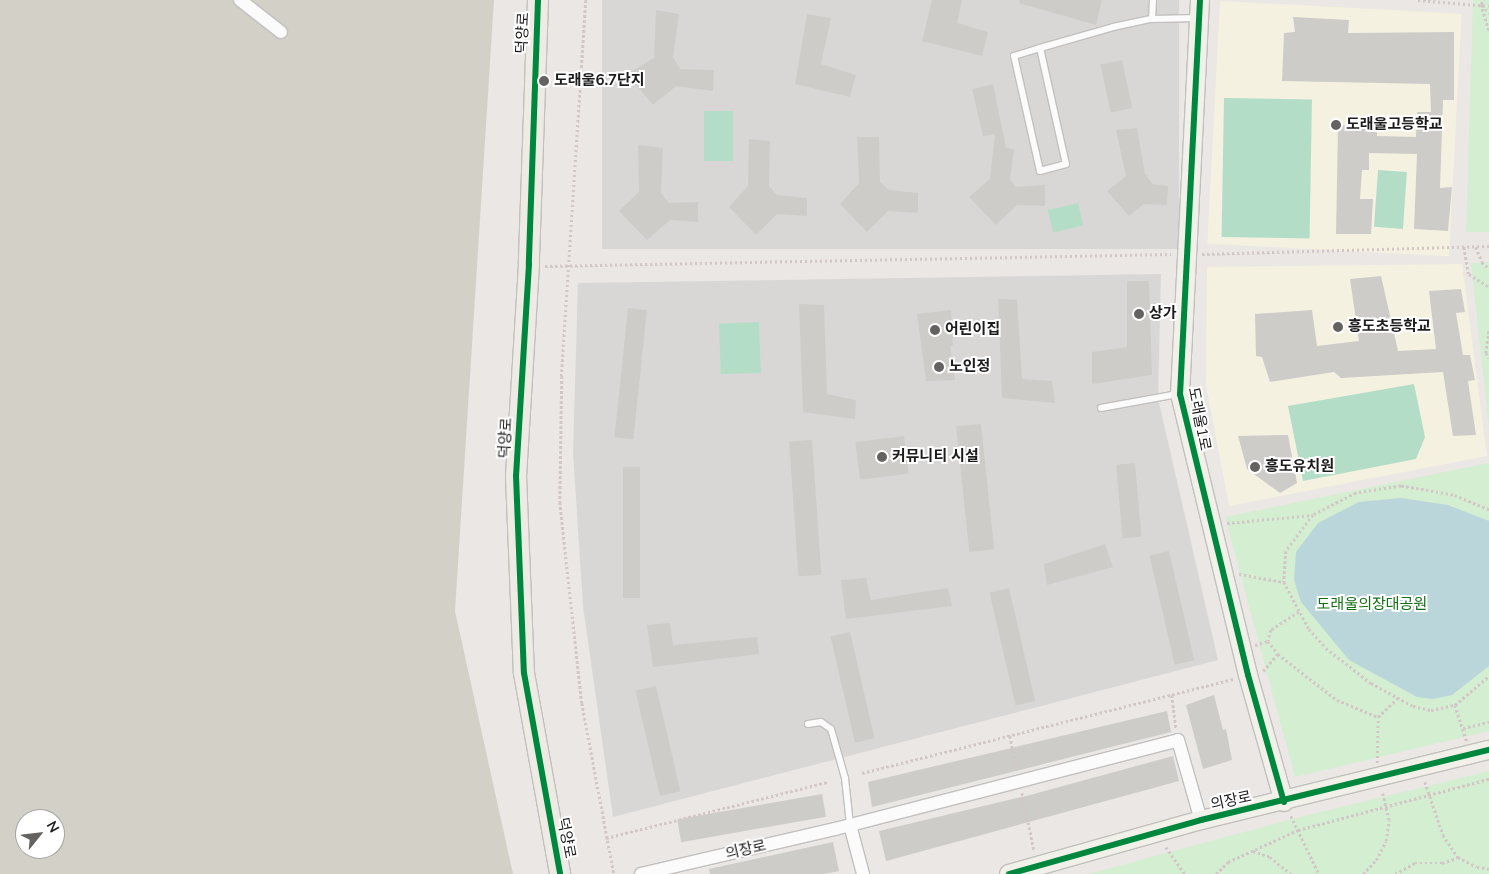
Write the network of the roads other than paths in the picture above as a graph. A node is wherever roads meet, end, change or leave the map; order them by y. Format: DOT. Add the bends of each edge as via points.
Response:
graph roads {
  1 [pos="240,0"];
  2 [pos="538,0"];
  3 [pos="1153,0"];
  4 [pos="1200,0"];
  5 [pos="1198,18"];
  6 [pos="1152,19"];
  7 [pos="281,32"];
  8 [pos="1040,48"];
  9 [pos="1180,394"];
  10 [pos="1101,408"];
  11 [pos="808,724"];
  12 [pos="1489,750"];
  13 [pos="1287,808"];
  14 [pos="1201,820"];
  15 [pos="850,825"];
  16 [pos="560,874"];
  17 [pos="641,874"];
  18 [pos="863,874"];
  19 [pos="1009,874"];
  1 -- 7 [label="street"];
  2 -- 16 [label="main road, 덕양로" via="529,264 516,476 524,673"];
  3 -- 6 [label="lane"];
  4 -- 5 [label="street, 도래울1로"];
  5 -- 6 [label="lane"];
  5 -- 9 [label="street, 도래울1로"];
  6 -- 8 [label="lane"];
  8 -- 8 [label="lane" via="1014,56 1040,171 1066,164"];
  9 -- 10 [label="lane"];
  9 -- 13 [label="street, 도래울1로" via="1248,675"];
  11 -- 15 [label="lane" via="821,722 831,729 845,778"];
  12 -- 13 [label="street, 의장로"];
  13 -- 14 [label="street, 의장로"];
  14 -- 15 [label="street, 의장로" via="1178,740"];
  14 -- 19 [label="street, 의장로"];
  15 -- 17 [label="street, 의장로"];
  15 -- 18 [label="street"];
}
